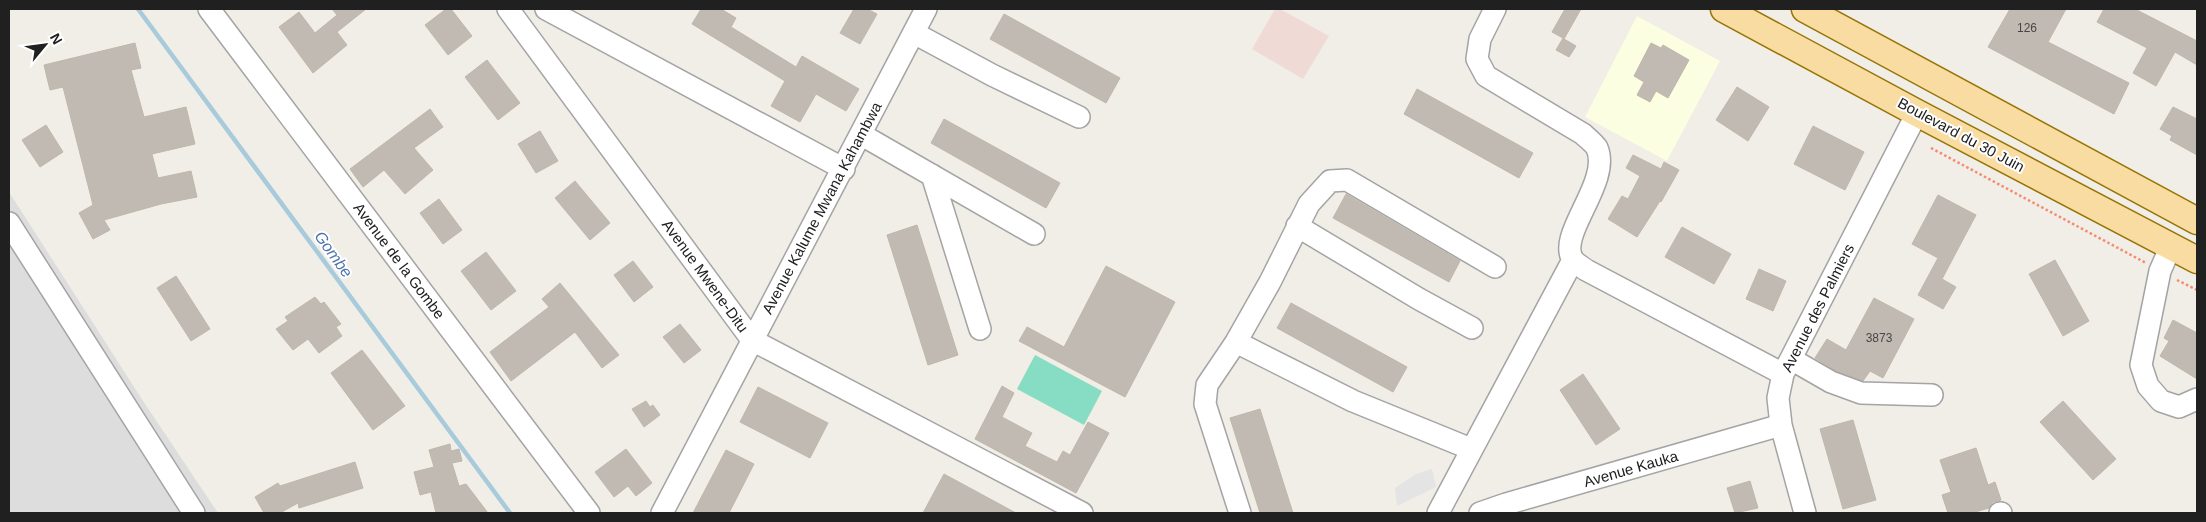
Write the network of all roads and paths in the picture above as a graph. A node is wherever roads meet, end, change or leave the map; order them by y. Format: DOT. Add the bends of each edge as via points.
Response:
graph roads {
  1 [pos="208,9"];
  2 [pos="508,9"];
  3 [pos="546,9"];
  4 [pos="926,9"];
  5 [pos="1495,9"];
  6 [pos="1724,9"];
  7 [pos="1805,9"];
  8 [pos="914,33"];
  9 [pos="1903,62"];
  10 [pos="1888,95"];
  11 [pos="1917,113"];
  12 [pos="1079,117"];
  13 [pos="862,135"];
  14 [pos="1931,148"];
  15 [pos="844,169"];
  16 [pos="932,175"];
  17 [pos="2197,221"];
  18 [pos="9,223"];
  19 [pos="1297,226"];
  20 [pos="1034,234"];
  21 [pos="2171,246"];
  22 [pos="1573,260"];
  23 [pos="2197,260"];
  24 [pos="1495,267"];
  25 [pos="2160,271"];
  26 [pos="2197,290"];
  27 [pos="1472,328"];
  28 [pos="980,329"];
  29 [pos="752,340"];
  30 [pos="1236,342"];
  31 [pos="1787,367"];
  32 [pos="1932,395"];
  33 [pos="2197,399"];
  34 [pos="1781,425"];
  35 [pos="1471,449"];
  36 [pos="194,513"];
  37 [pos="589,513"];
  38 [pos="662,513"];
  39 [pos="1082,513"];
  40 [pos="1240,513"];
  41 [pos="1438,513"];
  42 [pos="1480,513"];
  43 [pos="1805,513"];
  1 -- 37 [label="street, Avenue de la Gombe"];
  2 -- 29 [label="street, Avenue Mwene-Ditu"];
  3 -- 15 [label="street"];
  4 -- 8 [label="street, Avenue Kalume Mwana Kahambwa"];
  5 -- 22 [label="street" via="1480,39 1478,59 1486,76 1583,134 1596,146 1600,161 1598,177 1568,244"];
  6 -- 10 [label="main road, Boulevard du 30 Juin"];
  7 -- 9 [label="main road"];
  8 -- 12 [label="street"];
  8 -- 13 [label="street, Avenue Kalume Mwana Kahambwa"];
  9 -- 10 [label="main road"];
  9 -- 17 [label="main road"];
  10 -- 11 [label="main road, Boulevard du 30 Juin"];
  11 -- 21 [label="main road, Boulevard du 30 Juin"];
  11 -- 31 [label="street, Avenue des Palmiers"];
  13 -- 15 [label="street, Avenue Kalume Mwana Kahambwa"];
  13 -- 16 [label="street"];
  14 -- 25 [label="path"];
  15 -- 29 [label="street, Avenue Kalume Mwana Kahambwa"];
  16 -- 20 [label="street"];
  16 -- 28 [label="street"];
  18 -- 36 [label="street"];
  19 -- 24 [label="street" via="1308,204 1330,181 1347,180"];
  19 -- 27 [label="street"];
  19 -- 30 [label="street"];
  21 -- 23 [label="main road, Boulevard du 30 Juin"];
  21 -- 25 [label="street"];
  22 -- 31 [label="street" via="1586,270"];
  22 -- 35 [label="street"];
  25 -- 26 [label="path"];
  25 -- 33 [label="street" via="2141,365 2148,386 2161,401 2180,407"];
  29 -- 38 [label="street, Avenue Kalume Mwana Kahambwa"];
  29 -- 39 [label="street, Avenue Mwene-Ditu"];
  30 -- 35 [label="street" via="1353,401"];
  30 -- 40 [label="street" via="1207,384 1205,404"];
  31 -- 32 [label="street" via="1862,392"];
  31 -- 34 [label="street, Avenue des Palmiers" via="1778,398"];
  34 -- 42 [label="street, Avenue Kauka"];
  34 -- 43 [label="street, Avenue des Palmiers"];
  35 -- 41 [label="street"];
}
